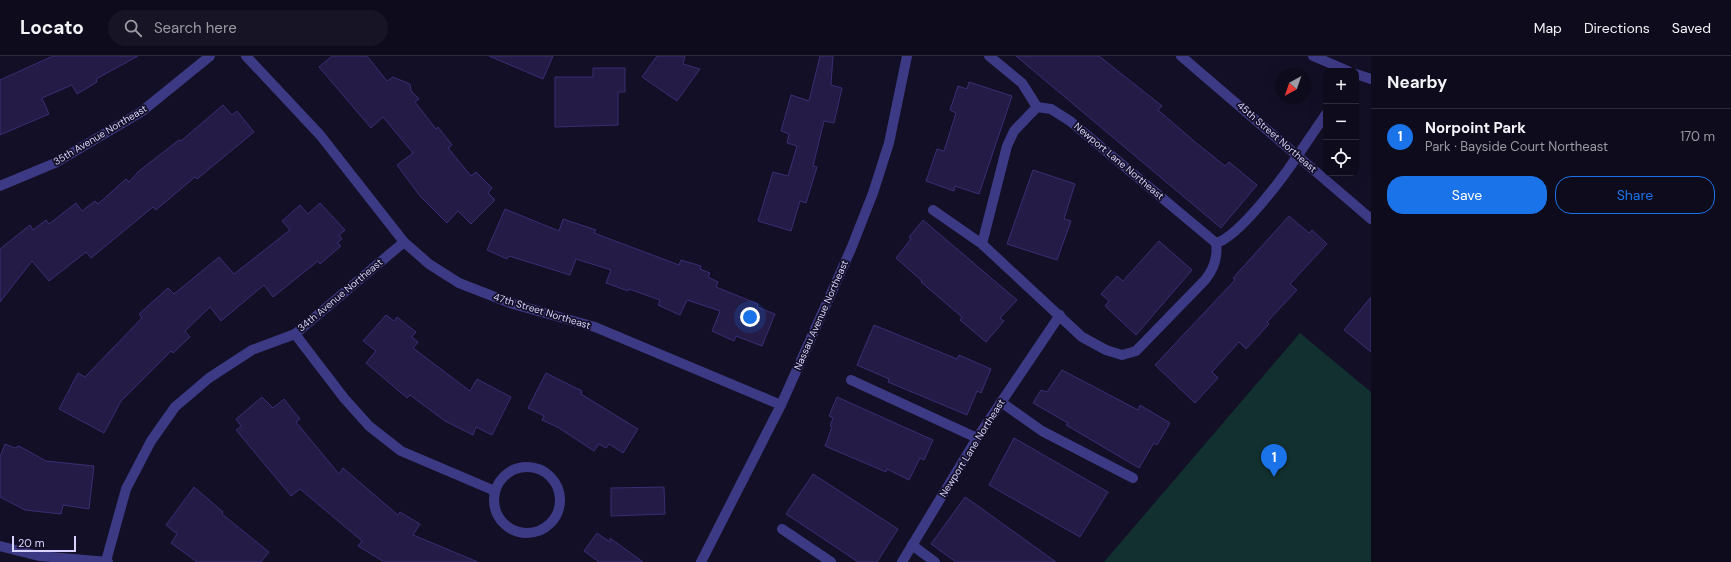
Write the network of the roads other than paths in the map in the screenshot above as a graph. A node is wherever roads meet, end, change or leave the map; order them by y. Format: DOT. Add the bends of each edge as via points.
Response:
graph roads {
  1 [pos="210,56"];
  2 [pos="246,56"];
  3 [pos="906,56"];
  4 [pos="989,56"];
  5 [pos="1181,56"];
  6 [pos="1313,56"];
  7 [pos="1341,68"];
  8 [pos="1359,75"];
  9 [pos="1371,79"];
  10 [pos="1037,107"];
  11 [pos="1323,118"];
  12 [pos="1298,155"];
  13 [pos="0,186"];
  14 [pos="933,210"];
  15 [pos="1371,219"];
  16 [pos="404,242"];
  17 [pos="1216,243"];
  18 [pos="982,244"];
  19 [pos="1060,315"];
  20 [pos="295,334"];
  21 [pos="851,380"];
  22 [pos="1001,402"];
  23 [pos="780,404"];
  24 [pos="977,438"];
  25 [pos="1133,478"];
  26 [pos="495,491"];
  27 [pos="782,529"];
  28 [pos="912,545"];
  29 [pos="0,546"];
  30 [pos="107,561"];
  31 [pos="701,562"];
  32 [pos="831,562"];
  33 [pos="902,562"];
  34 [pos="935,562"];
  1 -- 13 [label="street, 35th Avenue Northeast" via="141,112 55,163"];
  2 -- 16 [label="street, 47th Street Northeast" via="320,135"];
  3 -- 23 [label="street, Nassau Avenue Northeast" via="889,143 873,193 851,249"];
  4 -- 10 [label="street" via="1022,83"];
  5 -- 12 [label="street, 45th Street Northeast"];
  6 -- 7 [label="street"];
  8 -- 9 [label="street"];
  10 -- 17 [label="street, Newport Lane Northeast" via="1051,109 1070,121"];
  10 -- 18 [label="street" via="1014,131 1007,146"];
  11 -- 12 [label="street"];
  12 -- 15 [label="street, 45th Street Northeast"];
  12 -- 17 [label="street" via="1286,174 1235,232"];
  14 -- 18 [label="street"];
  16 -- 20 [label="street, 34th Avenue Northeast"];
  16 -- 23 [label="street, 47th Street Northeast" via="429,264 459,283 513,304 595,327"];
  17 -- 19 [label="street" via="1217,253 1212,271 1136,351 1122,355 1106,350 1082,337"];
  18 -- 19 [label="street"];
  19 -- 22 [label="street, Newport Lane Northeast"];
  20 -- 26 [label="street" via="344,398 375,430 401,451"];
  20 -- 30 [label="street, 34th Avenue Northeast" via="252,350 209,378 176,407 151,441 126,489"];
  21 -- 24 [label="street"];
  22 -- 24 [label="street, Newport Lane Northeast"];
  22 -- 25 [label="street" via="1042,431"];
  23 -- 31 [label="street, Nassau Avenue Northeast"];
  24 -- 28 [label="street, Newport Lane Northeast"];
  26 -- 26 [label="street" via="496,512 501,520 518,532 529,533 543,529 555,518 559,509 560,498 553,479 536,468 520,468 506,474"];
  27 -- 32 [label="street"];
  28 -- 33 [label="street, Newport Lane Northeast"];
  28 -- 34 [label="street"];
  29 -- 30 [label="street" via="39,556"];
}
